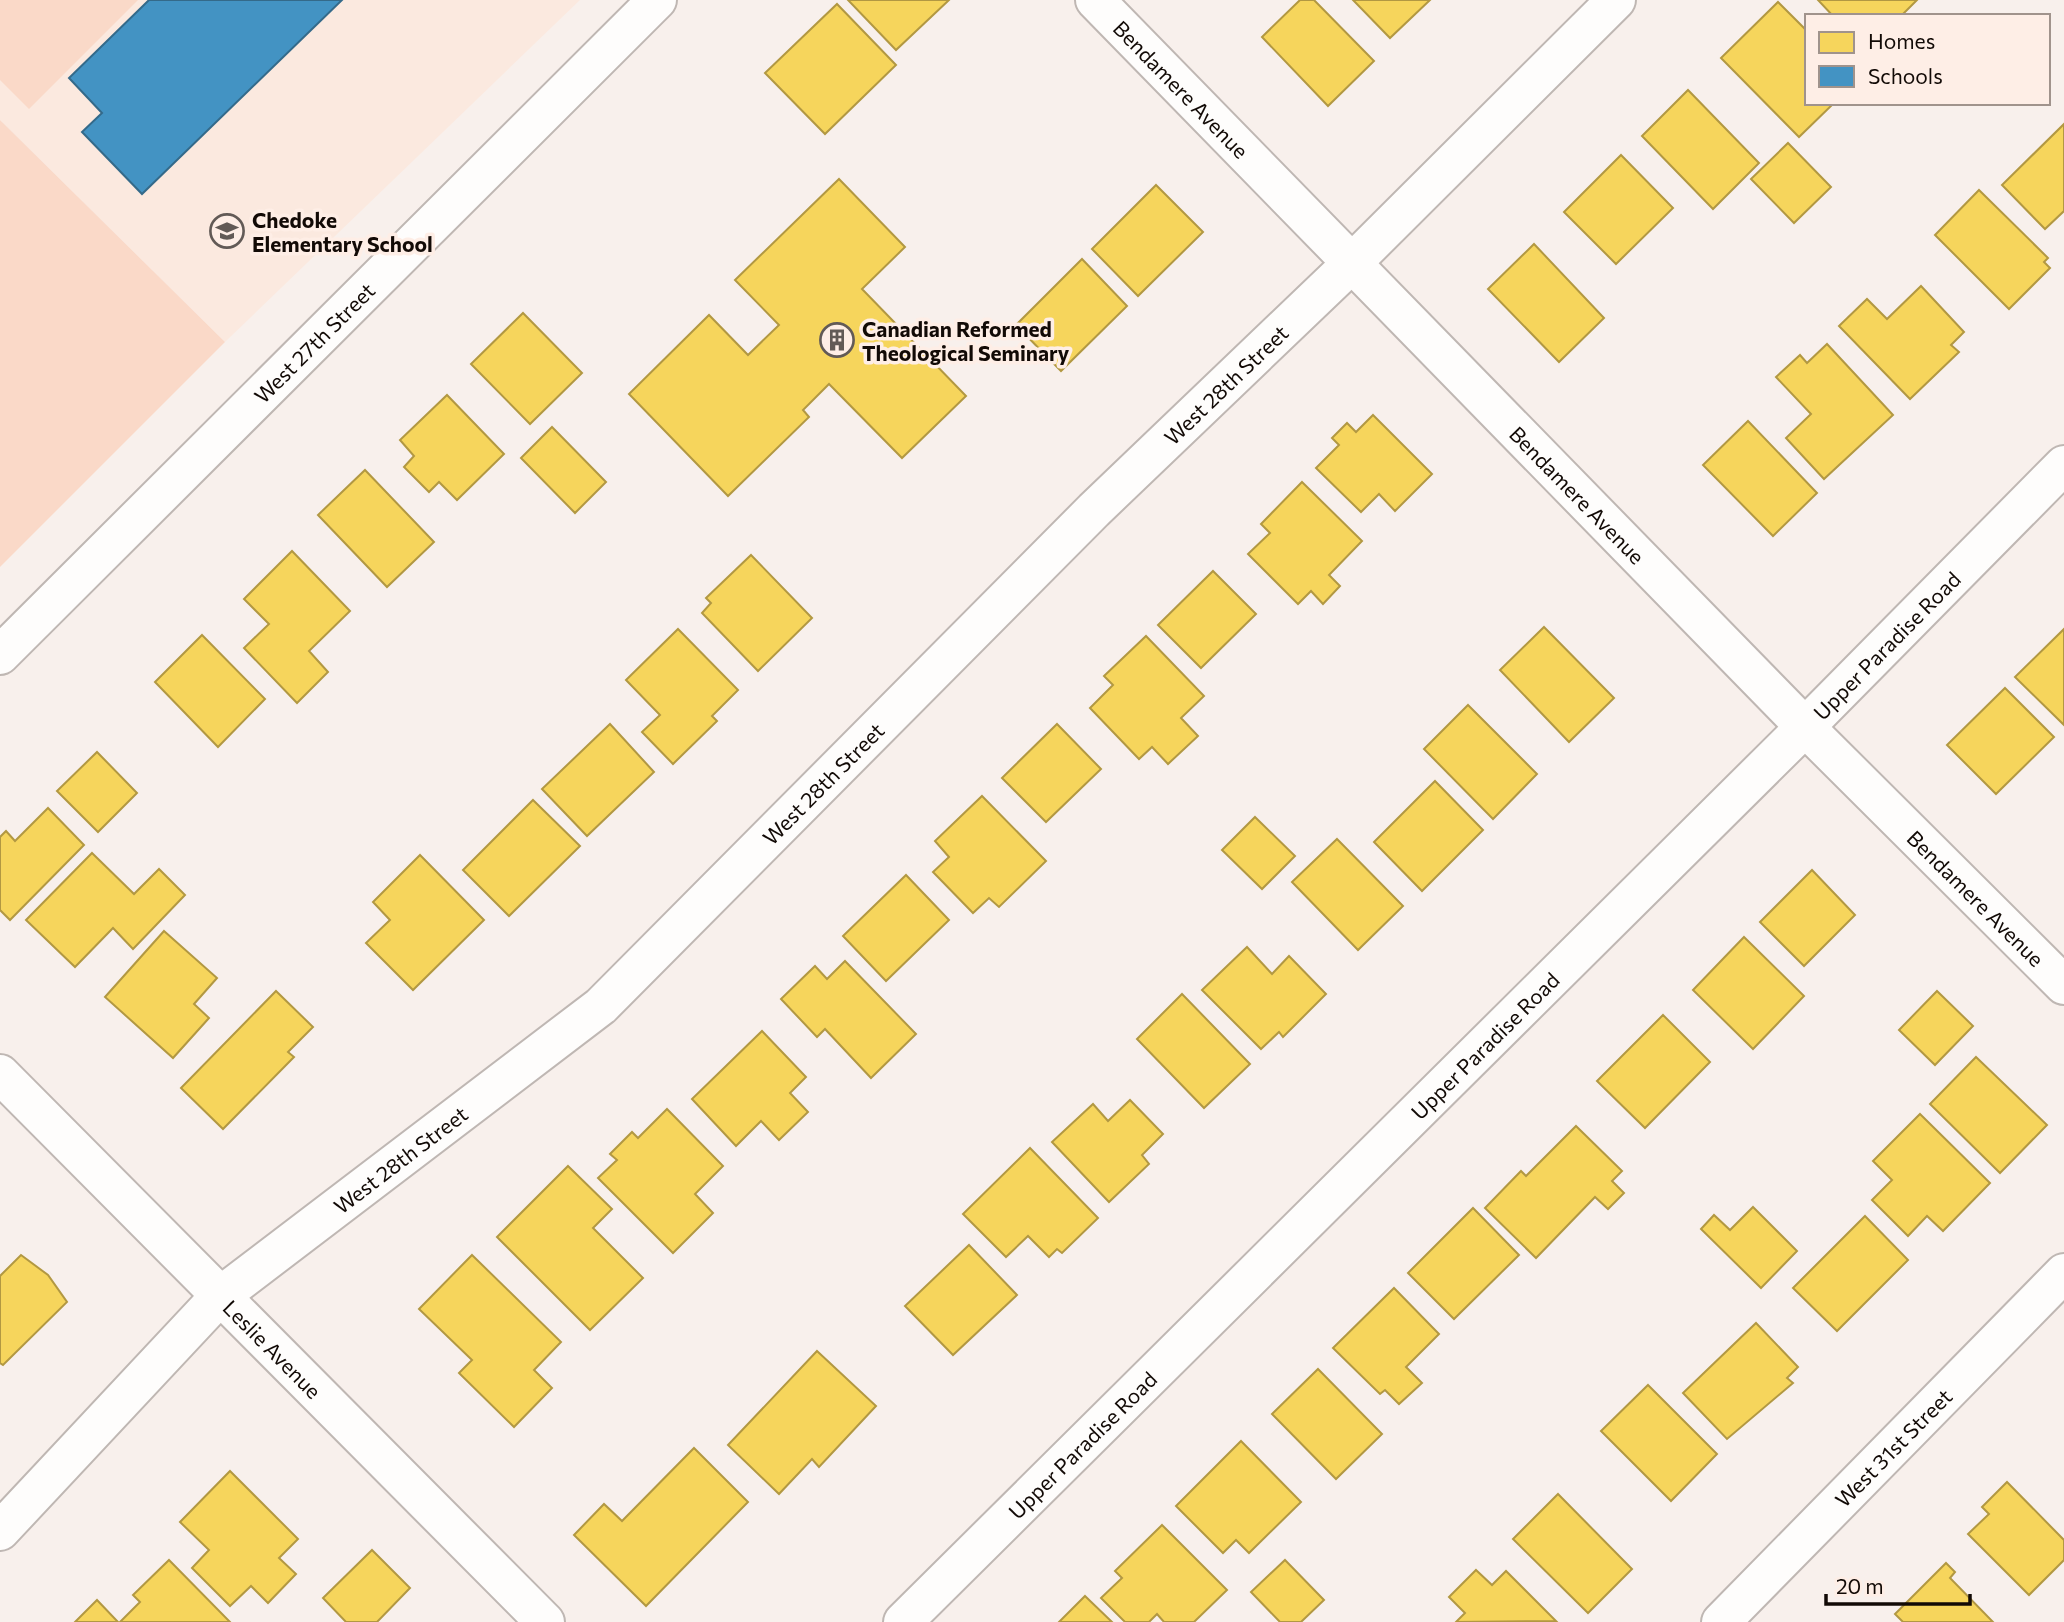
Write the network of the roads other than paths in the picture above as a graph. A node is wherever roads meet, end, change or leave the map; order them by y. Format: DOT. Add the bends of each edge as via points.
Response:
graph roads {
  1 [pos="657,0"];
  2 [pos="1095,0"];
  3 [pos="1616,0"];
  4 [pos="1351,264"];
  5 [pos="2064,465"];
  6 [pos="0,655"];
  7 [pos="1805,727"];
  8 [pos="2064,985"];
  9 [pos="0,1074"];
  10 [pos="2064,1273"];
  11 [pos="219,1297"];
  12 [pos="0,1531"];
  13 [pos="545,1622"];
  14 [pos="903,1622"];
  15 [pos="1721,1622"];
  1 -- 6 [label="street, West 27th Street"];
  2 -- 4 [label="street, Bendamere Avenue"];
  3 -- 4 [label="street, West 28th Street"];
  4 -- 7 [label="street, Bendamere Avenue"];
  4 -- 11 [label="street, West 28th Street" via="1094,510 601,1006"];
  5 -- 7 [label="street, Upper Paradise Road"];
  7 -- 8 [label="street, Bendamere Avenue"];
  7 -- 14 [label="street, Upper Paradise Road"];
  9 -- 11 [label="street, Leslie Avenue"];
  10 -- 15 [label="street, West 31st Street"];
  11 -- 12 [label="street, West 28th Street"];
  11 -- 13 [label="street, Leslie Avenue"];
}
